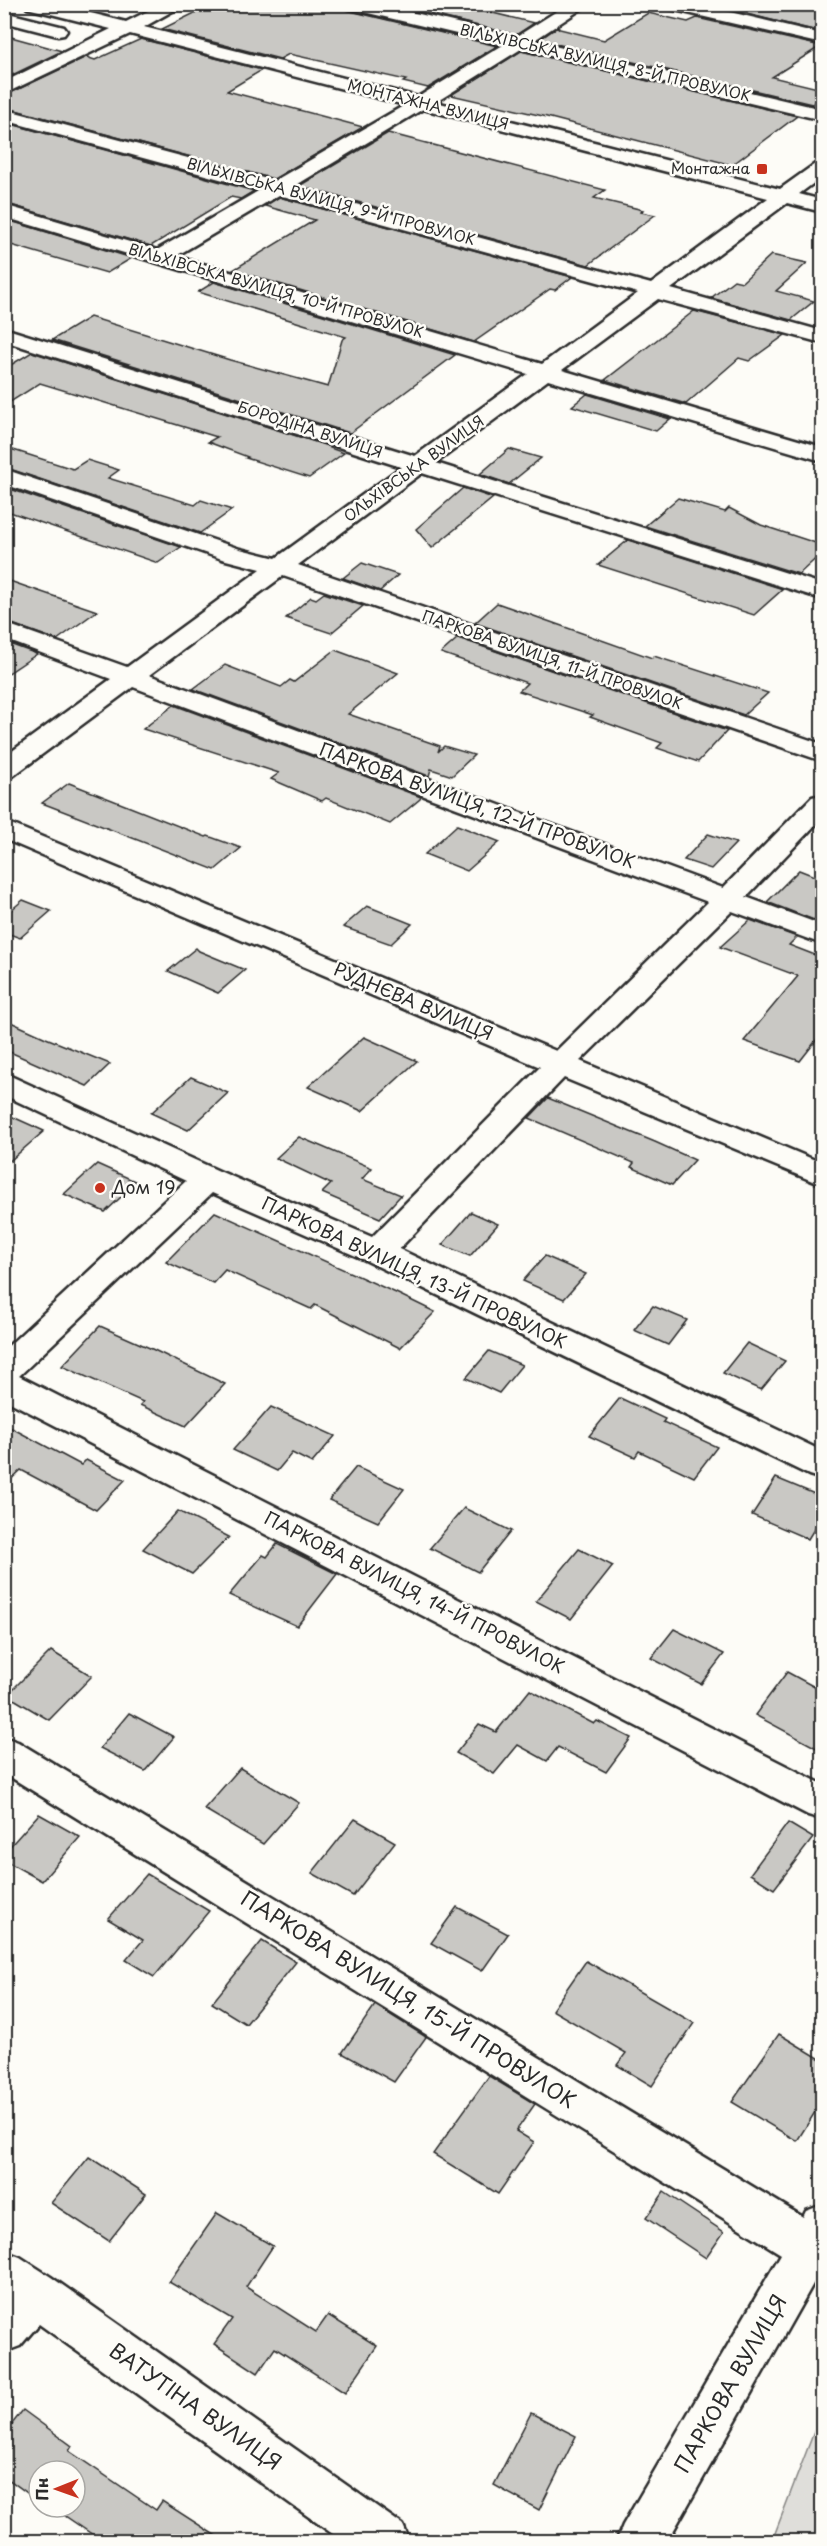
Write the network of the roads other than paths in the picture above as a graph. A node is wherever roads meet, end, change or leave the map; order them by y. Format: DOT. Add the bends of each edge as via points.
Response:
graph roads {
  1 [pos="33,4"];
  2 [pos="177,4"];
  3 [pos="353,4"];
  4 [pos="581,4"];
  5 [pos="672,4"];
  6 [pos="62,7"];
  7 [pos="4,17"];
  8 [pos="129,28"];
  9 [pos="822,39"];
  10 [pos="100,42"];
  11 [pos="518,43"];
  12 [pos="123,47"];
  13 [pos="4,89"];
  14 [pos="421,103"];
  15 [pos="374,111"];
  16 [pos="4,114"];
  17 [pos="822,114"];
  18 [pos="396,117"];
  19 [pos="419,123"];
  20 [pos="822,168"];
  21 [pos="275,187"];
  22 [pos="785,196"];
  23 [pos="737,204"];
  24 [pos="822,206"];
  25 [pos="4,212"];
  26 [pos="765,212"];
  27 [pos="159,257"];
  28 [pos="657,291"];
  29 [pos="4,333"];
  30 [pos="822,337"];
  31 [pos="547,372"];
  32 [pos="822,454"];
  33 [pos="420,465"];
  34 [pos="4,476"];
  35 [pos="280,567"];
  36 [pos="822,592"];
  37 [pos="4,630"];
  38 [pos="130,678"];
  39 [pos="822,753"];
  40 [pos="4,770"];
  41 [pos="822,803"];
  42 [pos="4,829"];
  43 [pos="729,899"];
  44 [pos="822,935"];
  45 [pos="560,1064"];
  46 [pos="4,1083"];
  47 [pos="822,1175"];
  48 [pos="208,1179"];
  49 [pos="377,1252"];
  50 [pos="4,1370"];
  51 [pos="4,1384"];
  52 [pos="822,1466"];
  53 [pos="4,1753"];
  54 [pos="822,1803"];
  55 [pos="816,2236"];
  56 [pos="20,2282"];
  57 [pos="4,2331"];
  58 [pos="386,2541"];
  59 [pos="640,2541"];
  1 -- 6 [label="street, МОНТАЖНА ВУЛИЦЯ"];
  2 -- 8 [label="street"];
  3 -- 11 [label="street, ВІЛЬХІВСЬКА ВУЛИЦЯ, 8-Й ПРОВУЛОК"];
  4 -- 11 [label="street"];
  5 -- 9 [label="street"];
  6 -- 8 [label="street, МОНТАЖНА ВУЛИЦЯ"];
  7 -- 10 [label="street"];
  8 -- 10 [label="street"];
  8 -- 14 [label="street, МОНТАЖНА ВУЛИЦЯ"];
  10 -- 12 [label="street"];
  10 -- 13 [label="street"];
  11 -- 14 [label="street"];
  11 -- 17 [label="street, ВІЛЬХІВСЬКА ВУЛИЦЯ, 8-Й ПРОВУЛОК"];
  14 -- 18 [label="street"];
  14 -- 22 [label="street, МОНТАЖНА ВУЛИЦЯ"];
  15 -- 18 [label="street, МОНТАЖНА ВУЛИЦЯ"];
  16 -- 21 [label="street, ВІЛЬХІВСЬКА ВУЛИЦЯ, 9-Й ПРОВУЛОК"];
  18 -- 19 [label="street, МОНТАЖНА ВУЛИЦЯ"];
  18 -- 21 [label="street"];
  20 -- 22 [label="street, ОЛЬХІВСЬКА ВУЛИЦЯ"];
  21 -- 27 [label="street"];
  21 -- 28 [label="street, ВІЛЬХІВСЬКА ВУЛИЦЯ, 9-Й ПРОВУЛОК"];
  22 -- 24 [label="street, МОНТАЖНА ВУЛИЦЯ"];
  22 -- 26 [label="street, ОЛЬХІВСЬКА ВУЛИЦЯ"];
  23 -- 26 [label="street"];
  25 -- 27 [label="street, ВІЛЬХІВСЬКА ВУЛИЦЯ, 10-Й ПРОВУЛОК"];
  26 -- 28 [label="street, ОЛЬХІВСЬКА ВУЛИЦЯ"];
  27 -- 31 [label="street, ВІЛЬХІВСЬКА ВУЛИЦЯ, 10-Й ПРОВУЛОК"];
  28 -- 30 [label="street, ВІЛЬХІВСЬКА ВУЛИЦЯ, 9-Й ПРОВУЛОК"];
  28 -- 31 [label="street, ОЛЬХІВСЬКА ВУЛИЦЯ"];
  29 -- 33 [label="street, БОРОДІНА ВУЛИЦЯ"];
  31 -- 32 [label="street, ВІЛЬХІВСЬКА ВУЛИЦЯ, 10-Й ПРОВУЛОК"];
  31 -- 33 [label="street, ОЛЬХІВСЬКА ВУЛИЦЯ"];
  33 -- 35 [label="street, ОЛЬХІВСЬКА ВУЛИЦЯ"];
  33 -- 36 [label="street, БОРОДІНА ВУЛИЦЯ"];
  34 -- 35 [label="street, ПАРКОВА ВУЛИЦЯ, 11-Й ПРОВУЛОК"];
  35 -- 38 [label="street, ОЛЬХІВСЬКА ВУЛИЦЯ"];
  35 -- 39 [label="street, ПАРКОВА ВУЛИЦЯ, 11-Й ПРОВУЛОК"];
  37 -- 38 [label="street, ПАРКОВА ВУЛИЦЯ, 12-Й ПРОВУЛОК"];
  38 -- 40 [label="street, ОЛЬХІВСЬКА ВУЛИЦЯ"];
  38 -- 43 [label="street, ПАРКОВА ВУЛИЦЯ, 12-Й ПРОВУЛОК"];
  41 -- 43 [label="street"];
  42 -- 45 [label="street, РУДНЄВА ВУЛИЦЯ"];
  43 -- 44 [label="street, ПАРКОВА ВУЛИЦЯ, 12-Й ПРОВУЛОК"];
  43 -- 45 [label="street"];
  45 -- 47 [label="street, РУДНЄВА ВУЛИЦЯ"];
  45 -- 49 [label="street"];
  46 -- 48 [label="street, ПАРКОВА ВУЛИЦЯ, 13-Й ПРОВУЛОК"];
  48 -- 49 [label="street, ПАРКОВА ВУЛИЦЯ, 13-Й ПРОВУЛОК"];
  48 -- 50 [label="street"];
  49 -- 52 [label="street, ПАРКОВА ВУЛИЦЯ, 13-Й ПРОВУЛОК"];
  51 -- 54 [label="street, ПАРКОВА ВУЛИЦЯ, 14-Й ПРОВУЛОК"];
  53 -- 55 [label="street, ПАРКОВА ВУЛИЦЯ, 15-Й ПРОВУЛОК"];
  55 -- 59 [label="street, ПАРКОВА ВУЛИЦЯ"];
  56 -- 57 [label="street"];
  56 -- 58 [label="street, ВАТУТІНА ВУЛИЦЯ"];
}
